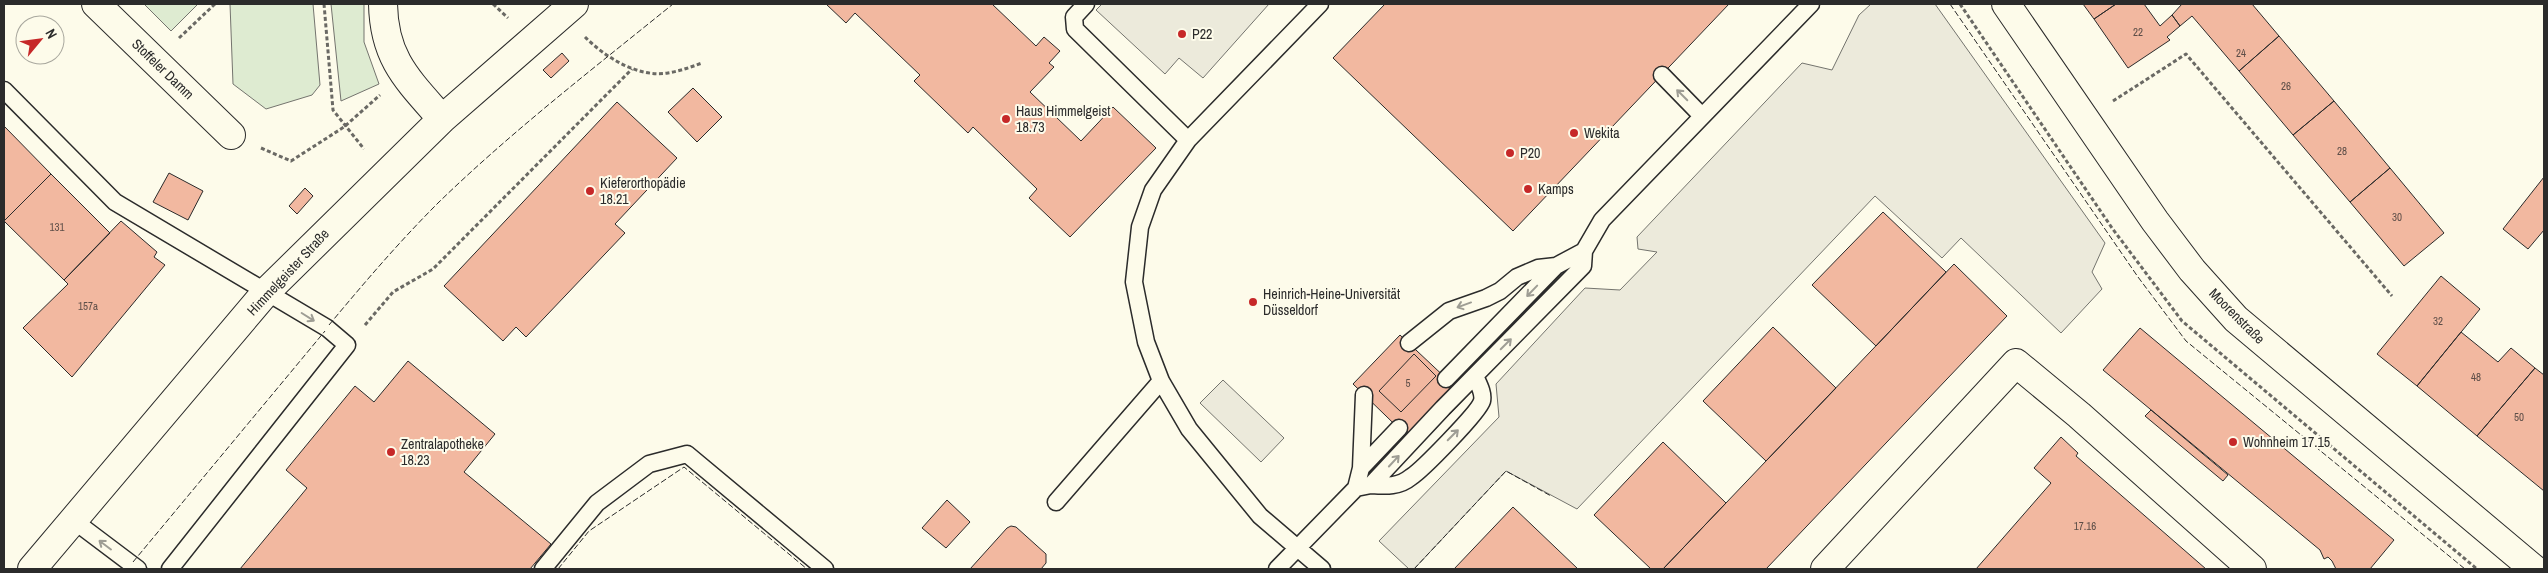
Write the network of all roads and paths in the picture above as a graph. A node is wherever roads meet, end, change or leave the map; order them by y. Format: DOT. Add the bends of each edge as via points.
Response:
graph roads {
  1 [pos="96,4"];
  2 [pos="215,4"];
  3 [pos="324,4"];
  4 [pos="383,4"];
  5 [pos="1086,4"];
  6 [pos="1320,4"];
  7 [pos="1811,4"];
  8 [pos="2006,4"];
  9 [pos="568,10"];
  10 [pos="155,61"];
  11 [pos="702,63"];
  12 [pos="632,69"];
  13 [pos="402,74"];
  14 [pos="1662,75"];
  15 [pos="4,90"];
  16 [pos="1702,116"];
  17 [pos="442,119"];
  18 [pos="2085,119"];
  19 [pos="344,127"];
  20 [pos="231,134"];
  21 [pos="1188,140"];
  22 [pos="386,174"];
  23 [pos="1584,251"];
  24 [pos="1556,266"];
  25 [pos="267,291"];
  26 [pos="2392,296"];
  27 [pos="1409,343"];
  28 [pos="347,345"];
  29 [pos="1475,376"];
  30 [pos="1446,379"];
  31 [pos="1161,381"];
  32 [pos="1364,395"];
  33 [pos="1399,428"];
  34 [pos="1361,468"];
  35 [pos="1364,487"];
  36 [pos="1056,502"];
  37 [pos="73,520"];
  38 [pos="1298,548"];
  39 [pos="32,569"];
  40 [pos="138,569"];
  41 [pos="170,569"];
  42 [pos="543,569"];
  43 [pos="825,569"];
  44 [pos="1278,569"];
  45 [pos="1322,569"];
  46 [pos="1825,569"];
  47 [pos="2252,569"];
  48 [pos="2534,569"];
  1 -- 10 [label="street, Stoffeler Damm"];
  2 -- 10 [label="path"];
  3 -- 19 [label="path" via="333,110"];
  4 -- 13 [label="street" via="390,51"];
  5 -- 21 [label="lane" via="1074,17 1075,29"];
  6 -- 21 [label="lane"];
  7 -- 16 [label="lane"];
  8 -- 18 [label="street, Moorenstraße"];
  9 -- 12 [label="path" via="608,57"];
  9 -- 17 [label="street, Himmelgeister Straße"];
  10 -- 20 [label="street, Stoffeler Damm"];
  11 -- 12 [label="path" via="666,74"];
  12 -- 28 [label="path" via="433,269 393,292"];
  13 -- 17 [label="street"];
  13 -- 19 [label="path"];
  16 -- 14 [label="lane, one-way"];
  15 -- 25 [label="lane" via="115,202"];
  16 -- 23 [label="lane" via="1602,220"];
  17 -- 22 [label="street, Himmelgeister Straße"];
  18 -- 26 [label="path" via="2186,54"];
  18 -- 48 [label="street, Moorenstraße" via="2155,221 2192,270 2236,319"];
  19 -- 20 [label="path" via="291,161"];
  19 -- 22 [label="path"];
  21 -- 31 [label="lane" via="1153,190 1140,227 1134,265 1134,282 1146,342"];
  22 -- 25 [label="street, Himmelgeister Straße"];
  23 -- 24 [label="lane"];
  29 -- 23 [label="lane, one-way" via="1583,266"];
  24 -- 27 [label="lane, one-way" via="1538,268 1493,294 1449,311"];
  24 -- 30 [label="lane, one-way"];
  25 -- 28 [label="lane, one-way" via="327,328"];
  25 -- 37 [label="street, Himmelgeister Straße"];
  28 -- 41 [label="lane"];
  35 -- 29 [label="lane, one-way"];
  35 -- 29 [label="lane, one-way" via="1392,487 1411,478 1482,402"];
  31 -- 36 [label="lane"];
  31 -- 38 [label="lane" via="1189,428 1231,483 1260,516"];
  32 -- 34 [label="lane"];
  33 -- 34 [label="lane"];
  34 -- 35 [label="lane"];
  35 -- 38 [label="lane"];
  37 -- 39 [label="street, Himmelgeister Straße"];
  40 -- 37 [label="lane, one-way"];
  38 -- 44 [label="lane"];
  38 -- 45 [label="lane"];
  42 -- 43 [label="lane" via="597,503 649,464 687,454"];
  46 -- 47 [label="street" via="2016,363"];
}
